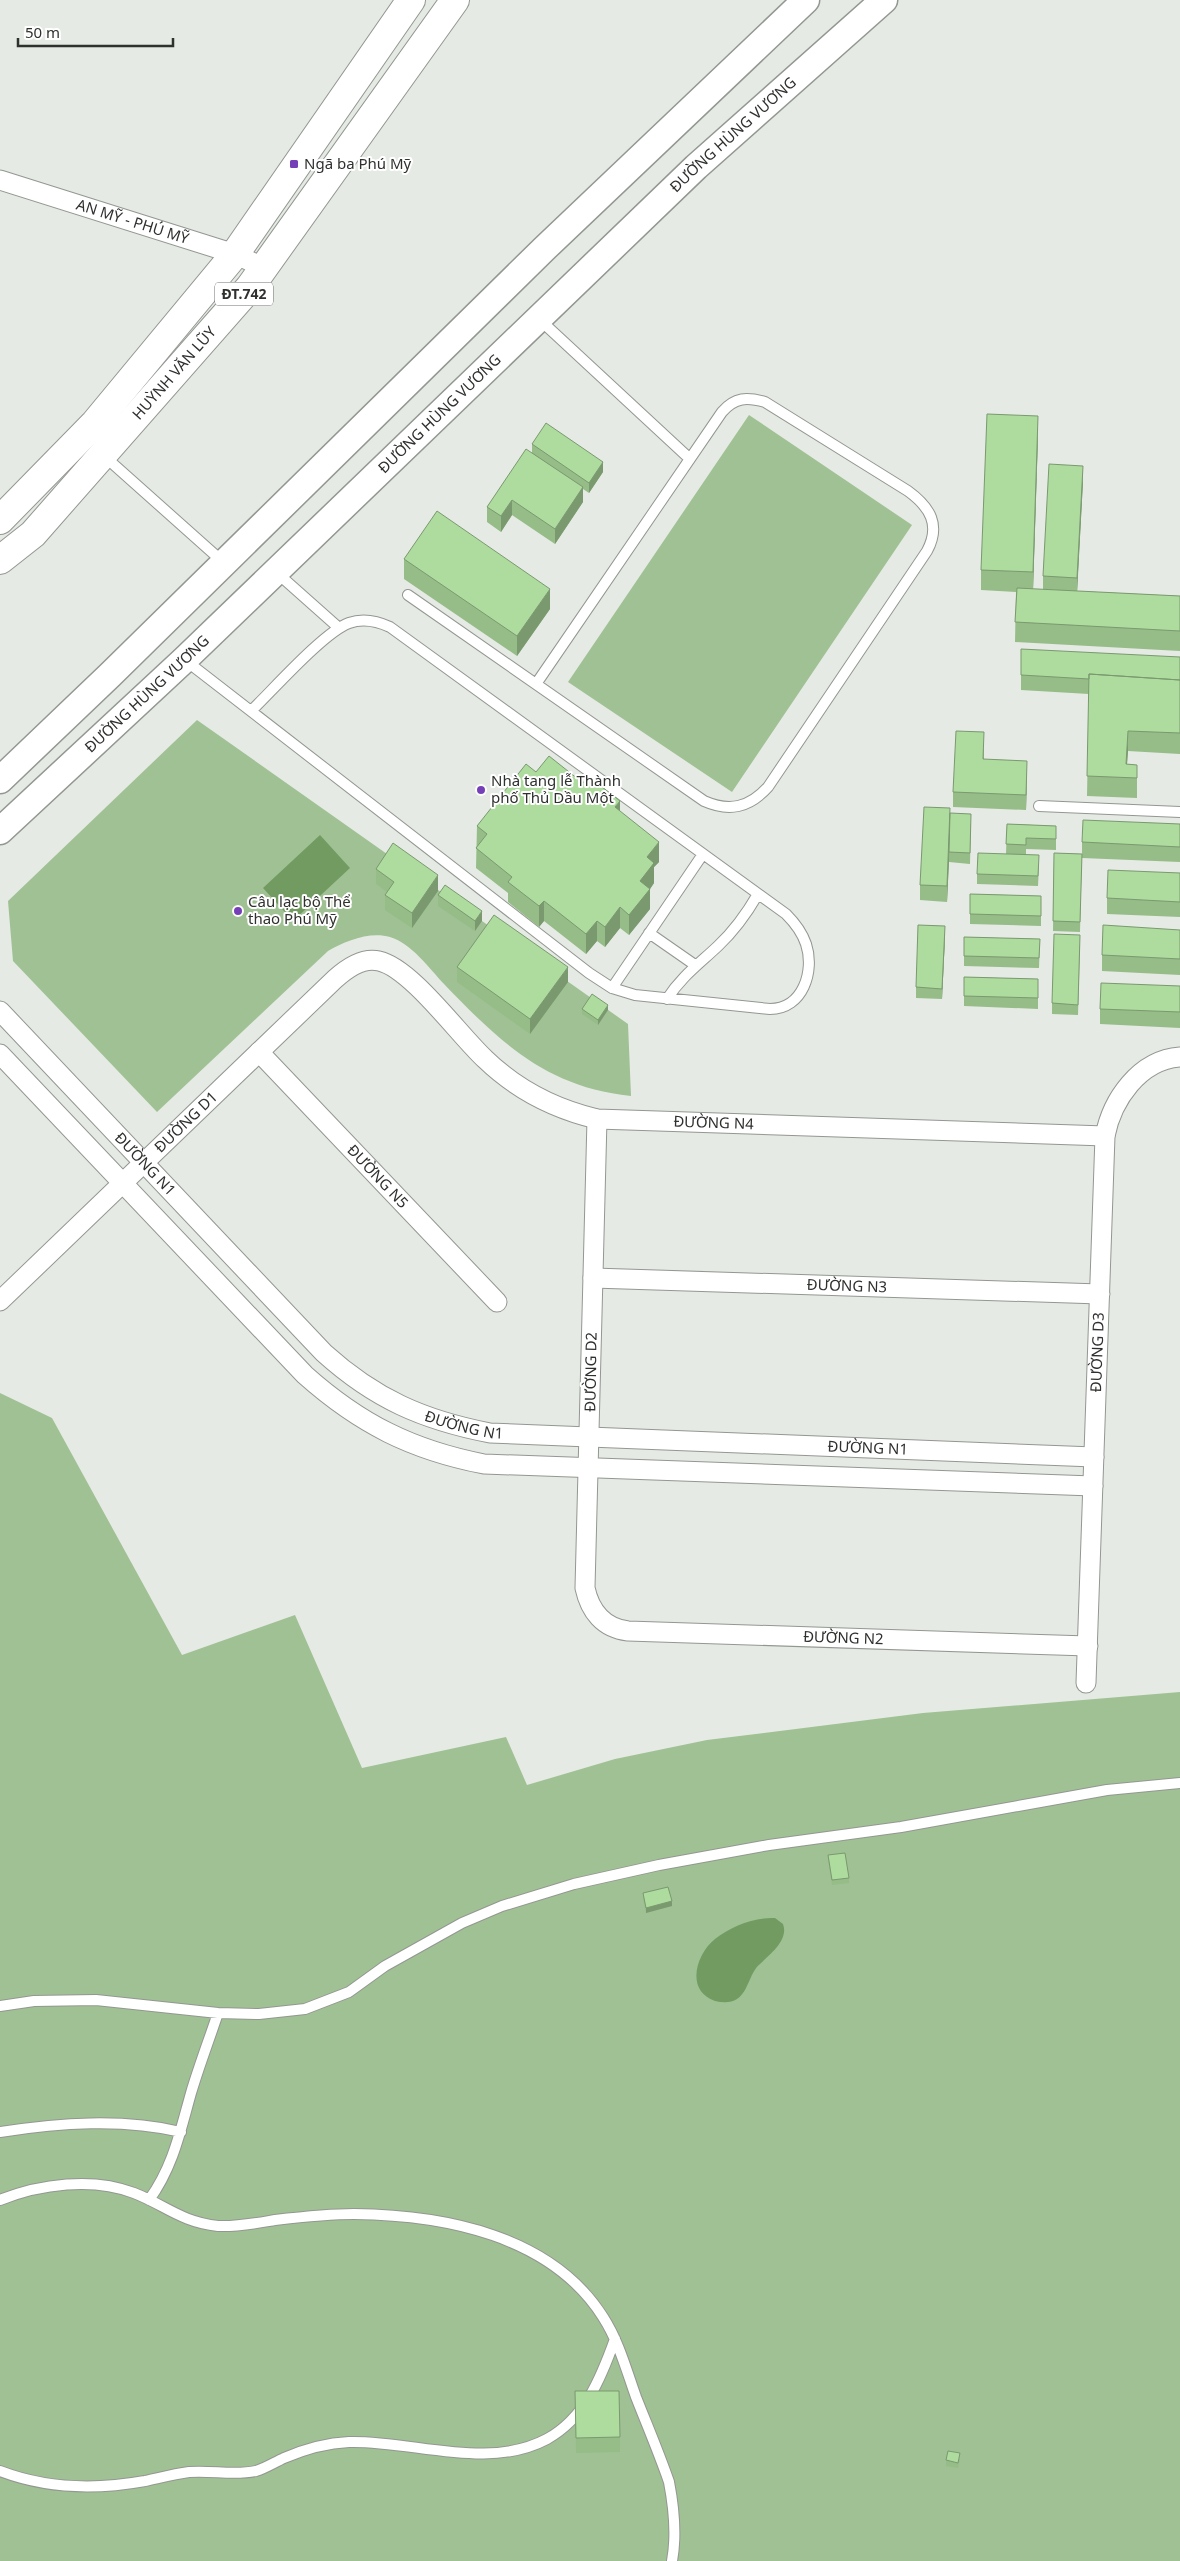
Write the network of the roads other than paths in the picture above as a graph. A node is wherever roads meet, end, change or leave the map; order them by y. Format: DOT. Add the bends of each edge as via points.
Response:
graph roads {
  1 [pos="411,0"];
  2 [pos="455,0"];
  3 [pos="806,0"];
  4 [pos="884,0"];
  5 [pos="0,180"];
  6 [pos="235,254"];
  7 [pos="264,268"];
  8 [pos="539,319"];
  9 [pos="102,455"];
  10 [pos="690,459"];
  11 [pos="0,520"];
  12 [pos="243,543"];
  13 [pos="0,560"];
  14 [pos="224,563"];
  15 [pos="275,572"];
  16 [pos="408,595"];
  17 [pos="339,628"];
  18 [pos="184,660"];
  19 [pos="536,684"];
  20 [pos="251,711"];
  21 [pos="0,780"];
  22 [pos="1039,806"];
  23 [pos="1180,812"];
  24 [pos="0,831"];
  25 [pos="703,854"];
  26 [pos="758,894"];
  27 [pos="649,933"];
  28 [pos="379,961"];
  29 [pos="695,965"];
  30 [pos="612,988"];
  31 [pos="667,999"];
  32 [pos="0,1011"];
  33 [pos="259,1052"];
  34 [pos="0,1054"];
  35 [pos="1180,1057"];
  36 [pos="597,1119"];
  37 [pos="1105,1136"];
  38 [pos="144,1163"];
  39 [pos="123,1183"];
  40 [pos="593,1278"];
  41 [pos="1100,1294"];
  42 [pos="0,1301"];
  43 [pos="498,1302"];
  44 [pos="589,1436"];
  45 [pos="1094,1457"];
  46 [pos="588,1467"];
  47 [pos="1093,1486"];
  48 [pos="601,1620"];
  49 [pos="1088,1646"];
  50 [pos="1086,1684"];
  51 [pos="1180,1783"];
  52 [pos="0,2006"];
  53 [pos="218,2013"];
  54 [pos="0,2132"];
  55 [pos="180,2132"];
  56 [pos="0,2200"];
  57 [pos="149,2200"];
  58 [pos="615,2339"];
  59 [pos="0,2471"];
  60 [pos="672,2561"];
  1 -- 6 [label="main road, HUỲNH VĂN LŨY / ĐT.742"];
  2 -- 7 [label="main road, HUỲNH VĂN LŨY / ĐT.742"];
  3 -- 12 [label="main road" via="538,255"];
  4 -- 8 [label="main road, ĐƯỜNG HÙNG VƯƠNG" via="696,167"];
  5 -- 6 [label="street, AN MỸ - PHÚ MỸ"];
  6 -- 7 [label="street, AN MỸ - PHÚ MỸ"];
  6 -- 11 [label="main road, HUỲNH VĂN LŨY / ĐT.742" via="95,422"];
  7 -- 9 [label="main road, HUỲNH VĂN LŨY / ĐT.742"];
  8 -- 10 [label="lane"];
  8 -- 15 [label="main road, ĐƯỜNG HÙNG VƯƠNG"];
  9 -- 13 [label="main road, HUỲNH VĂN LŨY / ĐT.742" via="33,534"];
  9 -- 14 [label="lane"];
  10 -- 19 [label="lane"];
  10 -- 19 [label="lane" via="728,405 744,398 765,402 919,499 931,514 934,533 931,544 768,787 760,796 742,806 718,807 704,801"];
  12 -- 14 [label="main road"];
  12 -- 15 [label="main road"];
  14 -- 21 [label="main road"];
  15 -- 17 [label="lane"];
  15 -- 18 [label="main road, ĐƯỜNG HÙNG VƯƠNG"];
  16 -- 19 [label="lane"];
  17 -- 20 [label="lane"];
  17 -- 25 [label="lane" via="362,620 390,628"];
  18 -- 20 [label="lane"];
  18 -- 24 [label="main road, ĐƯỜNG HÙNG VƯƠNG"];
  20 -- 30 [label="lane"];
  22 -- 23 [label="lane"];
  25 -- 26 [label="lane"];
  25 -- 27 [label="lane"];
  26 -- 29 [label="lane" via="733,930"];
  26 -- 31 [label="lane" via="795,923 806,944 808,970 799,996 778,1009"];
  27 -- 29 [label="lane"];
  27 -- 30 [label="lane"];
  28 -- 33 [label="street, ĐƯỜNG D1" via="361,963 344,972"];
  28 -- 36 [label="street, ĐƯỜNG N4" via="411,981 504,1076 546,1103"];
  29 -- 31 [label="lane"];
  30 -- 31 [label="lane"];
  32 -- 38 [label="street, ĐƯỜNG N1"];
  33 -- 38 [label="street, ĐƯỜNG D1"];
  33 -- 43 [label="street, ĐƯỜNG N5"];
  34 -- 39 [label="street, ĐƯỜNG N1"];
  35 -- 37 [label="street, ĐƯỜNG D3" via="1155,1066 1129,1085 1113,1108"];
  36 -- 37 [label="street, ĐƯỜNG N4"];
  36 -- 40 [label="street, ĐƯỜNG D2"];
  37 -- 41 [label="street, ĐƯỜNG D3"];
  38 -- 39 [label="street, ĐƯỜNG D1"];
  38 -- 44 [label="street, ĐƯỜNG N1" via="324,1353 386,1399 435,1420 490,1433"];
  39 -- 42 [label="street, ĐƯỜNG D1"];
  39 -- 46 [label="street, ĐƯỜNG N1" via="305,1375 347,1410 371,1425 398,1439 454,1458 484,1464"];
  40 -- 41 [label="street, ĐƯỜNG N3"];
  40 -- 44 [label="street, ĐƯỜNG D2"];
  41 -- 45 [label="street, ĐƯỜNG D3"];
  44 -- 45 [label="street, ĐƯỜNG N1"];
  44 -- 46 [label="street, ĐƯỜNG D2"];
  45 -- 47 [label="street, ĐƯỜNG D3"];
  46 -- 47 [label="street, ĐƯỜNG N1"];
  46 -- 48 [label="street, ĐƯỜNG D2" via="585,1588 590,1606"];
  47 -- 49 [label="street, ĐƯỜNG D3"];
  48 -- 49 [label="street, ĐƯỜNG N2" via="614,1628 628,1631"];
  49 -- 50 [label="street, ĐƯỜNG D3"];
  51 -- 53 [label="lane" via="1098,1791 901,1828 769,1845 574,1884 502,1906 462,1923 327,2002 282,2013"];
  52 -- 53 [label="lane" via="34,2001 96,2000"];
  53 -- 55 [label="lane"];
  54 -- 55 [label="lane" via="58,2125 123,2124"];
  55 -- 57 [label="lane" via="169,2169"];
  56 -- 57 [label="lane" via="34,2190 88,2185 116,2188"];
  57 -- 58 [label="lane" via="182,2218 220,2226 319,2215 386,2216 454,2226 503,2238 539,2255 574,2282 589,2298"];
  58 -- 59 [label="lane" via="586,2403 561,2430 529,2446 473,2453 350,2442 304,2450 270,2466 244,2473 191,2472 94,2487 54,2486"];
  58 -- 60 [label="lane" via="668,2482 675,2531"];
}
